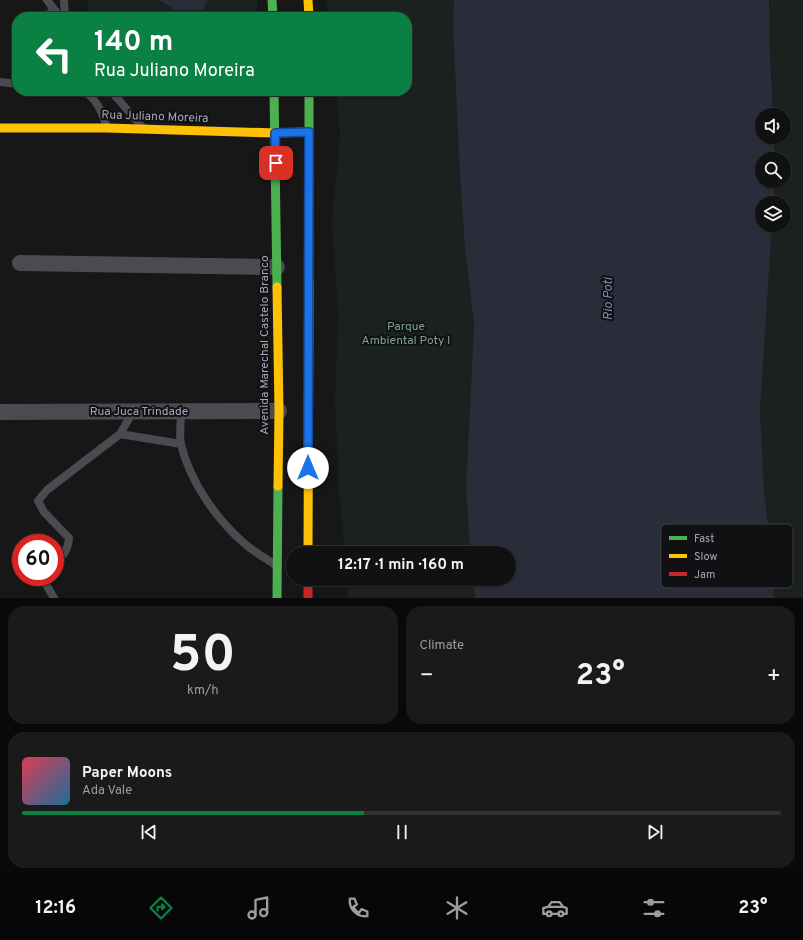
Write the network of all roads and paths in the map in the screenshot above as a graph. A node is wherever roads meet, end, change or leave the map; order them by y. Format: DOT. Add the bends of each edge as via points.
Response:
graph roads {
  1 [pos="47,0"];
  2 [pos="64,0"];
  3 [pos="272,0"];
  4 [pos="308,0"];
  5 [pos="54,10"];
  6 [pos="51,12"];
  7 [pos="65,12"];
  8 [pos="273,12"];
  9 [pos="309,12"];
  10 [pos="0,82"];
  11 [pos="12,82"];
  12 [pos="90,96"];
  13 [pos="116,96"];
  14 [pos="274,96"];
  15 [pos="309,96"];
  16 [pos="0,128"];
  17 [pos="107,128"];
  18 [pos="144,129"];
  19 [pos="309,132"];
  20 [pos="275,133"];
  21 [pos="20,263"];
  22 [pos="277,267"];
  23 [pos="279,411"];
  24 [pos="0,412"];
  25 [pos="133,412"];
  26 [pos="181,412"];
  27 [pos="120,434"];
  28 [pos="181,444"];
  29 [pos="307,546"];
  30 [pos="64,555"];
  31 [pos="277,566"];
  32 [pos="47,586"];
  33 [pos="308,586"];
  34 [pos="54,598"];
  35 [pos="277,598"];
  36 [pos="308,598"];
  1 -- 5 [label="lane"];
  2 -- 7 [label="lane"];
  3 -- 8 [label="main road"];
  4 -- 9 [label="main road"];
  5 -- 6 [label="lane"];
  10 -- 11 [label="lane"];
  12 -- 17 [label="lane" via="103,115"];
  13 -- 18 [label="lane"];
  14 -- 20 [label="main road, Avenida Marechal Castelo Branco"];
  15 -- 19 [label="main road"];
  16 -- 17 [label="main road, Rua Juliano Moreira"];
  17 -- 18 [label="main road, Rua Juliano Moreira"];
  18 -- 20 [label="main road, Rua Juliano Moreira"];
  19 -- 20 [label="main road, Rua Juliano Moreira"];
  19 -- 29 [label="main road" via="304,500"];
  20 -- 22 [label="main road, Avenida Marechal Castelo Branco"];
  21 -- 22 [label="street"];
  22 -- 23 [label="main road, Avenida Marechal Castelo Branco"];
  23 -- 26 [label="street, Rua Juca Trindade"];
  23 -- 31 [label="main road, Avenida Marechal Castelo Branco" via="281,498"];
  24 -- 25 [label="street, Rua Juca Trindade"];
  25 -- 26 [label="street, Rua Juca Trindade"];
  25 -- 27 [label="lane"];
  26 -- 28 [label="lane"];
  27 -- 28 [label="lane"];
  27 -- 30 [label="lane" via="47,490 38,501 44,512 69,538"];
  28 -- 31 [label="lane" via="203,495 226,525 246,544"];
  31 -- 35 [label="main road, Avenida Marechal Castelo Branco"];
  32 -- 34 [label="lane"];
  33 -- 36 [label="main road"];
}
